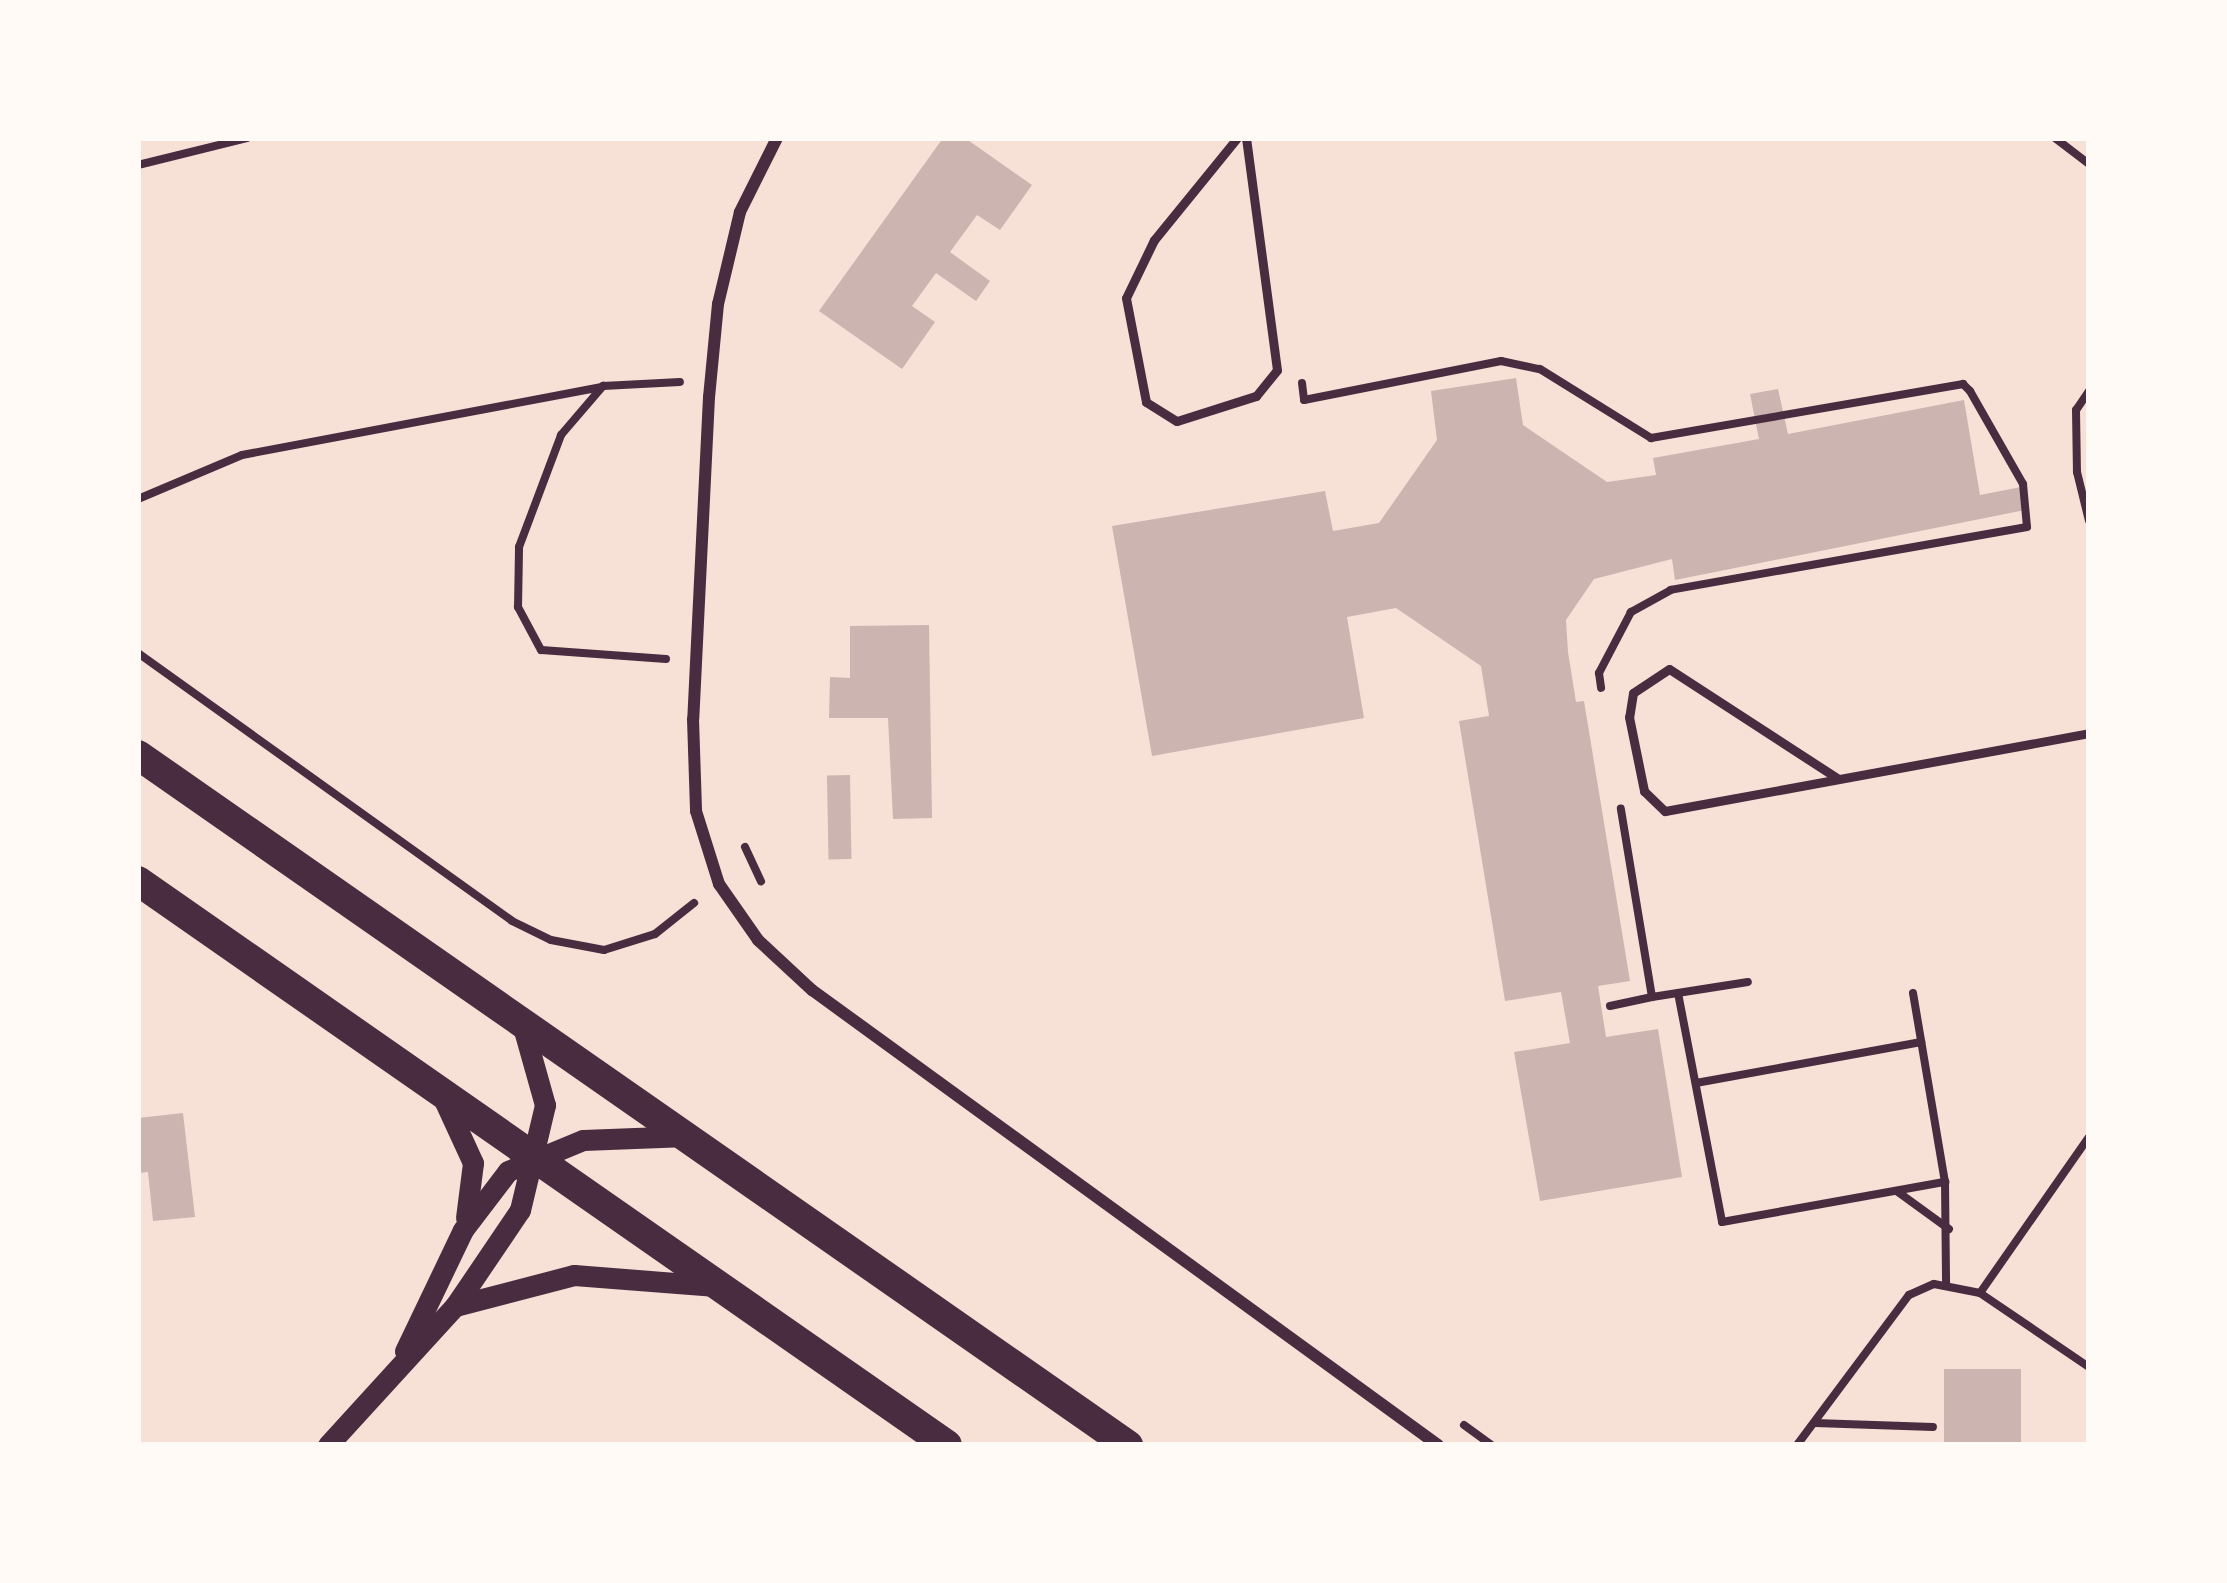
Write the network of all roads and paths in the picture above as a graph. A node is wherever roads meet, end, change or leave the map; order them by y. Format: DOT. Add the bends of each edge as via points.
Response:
graph roads {
  1 [pos="247,138"];
  2 [pos="777,138"];
  3 [pos="1242,138"];
  4 [pos="2054,138"];
  5 [pos="2089,164"];
  6 [pos="138,165"];
  7 [pos="1301,379"];
  8 [pos="712,380"];
  9 [pos="603,386"];
  10 [pos="2089,391"];
  11 [pos="138,499"];
  12 [pos="2089,521"];
  13 [pos="138,653"];
  14 [pos="695,660"];
  15 [pos="1604,706"];
  16 [pos="2089,734"];
  17 [pos="138,755"];
  18 [pos="1837,778"];
  19 [pos="1618,792"];
  20 [pos="739,831"];
  21 [pos="138,881"];
  22 [pos="719,884"];
  23 [pos="769,894"];
  24 [pos="1748,982"];
  25 [pos="1678,993"];
  26 [pos="1913,993"];
  27 [pos="1652,997"];
  28 [pos="1610,1006"];
  29 [pos="522,1023"];
  30 [pos="1921,1042"];
  31 [pos="1696,1083"];
  32 [pos="434,1087"];
  33 [pos="688,1136"];
  34 [pos="2089,1137"];
  35 [pos="536,1157"];
  36 [pos="1945,1182"];
  37 [pos="1897,1191"];
  38 [pos="1949,1229"];
  39 [pos="463,1230"];
  40 [pos="1946,1286"];
  41 [pos="720,1287"];
  42 [pos="1980,1294"];
  43 [pos="455,1306"];
  44 [pos="401,1360"];
  45 [pos="2089,1366"];
  46 [pos="1454,1418"];
  47 [pos="1814,1423"];
  48 [pos="1934,1427"];
  49 [pos="328,1445"];
  50 [pos="947,1445"];
  51 [pos="1128,1445"];
  52 [pos="1438,1445"];
  53 [pos="1492,1445"];
  54 [pos="1797,1445"];
  1 -- 6 [label="path"];
  2 -- 8 [label="street" via="740,212 718,304"];
  3 -- 3 [label="lane" via="1276,370 1256,396 1177,421 1146,402 1126,298 1154,240"];
  4 -- 5 [label="path"];
  7 -- 15 [label="path" via="1304,400 1501,362 1540,369 1652,438 1963,384 1970,391 2023,484 2027,527 1670,590 1631,611 1599,673"];
  8 -- 9 [label="path"];
  8 -- 14 [label="street"];
  9 -- 11 [label="path" via="242,455"];
  9 -- 14 [label="path" via="561,435 534,493 520,547 518,607 541,650"];
  10 -- 12 [label="path" via="2076,410"];
  13 -- 22 [label="path" via="512,921 551,940 604,950 655,934"];
  14 -- 22 [label="street" via="696,811"];
  16 -- 18 [label="lane"];
  17 -- 29 [label="main road"];
  18 -- 18 [label="lane" via="1665,811 1644,791 1629,717 1634,693 1669,669"];
  19 -- 27 [label="path"];
  20 -- 23 [label="path"];
  21 -- 32 [label="main road"];
  22 -- 52 [label="street" via="758,940 812,990"];
  24 -- 25 [label="path"];
  25 -- 27 [label="path"];
  25 -- 31 [label="path"];
  26 -- 30 [label="path"];
  27 -- 28 [label="path"];
  29 -- 33 [label="main road"];
  29 -- 35 [label="street" via="545,1105"];
  30 -- 31 [label="path"];
  30 -- 36 [label="path"];
  31 -- 37 [label="path" via="1722,1222"];
  32 -- 35 [label="main road"];
  32 -- 39 [label="street" via="459,1121 473,1163"];
  33 -- 35 [label="street" via="583,1140"];
  33 -- 51 [label="main road"];
  34 -- 42 [label="path"];
  35 -- 39 [label="street" via="508,1171"];
  35 -- 41 [label="main road"];
  35 -- 43 [label="street" via="520,1210"];
  36 -- 37 [label="path"];
  36 -- 38 [label="path"];
  37 -- 38 [label="path"];
  38 -- 40 [label="path"];
  39 -- 44 [label="street"];
  40 -- 42 [label="path"];
  40 -- 47 [label="path" via="1909,1294"];
  41 -- 43 [label="street" via="574,1275"];
  41 -- 50 [label="main road"];
  42 -- 45 [label="path"];
  43 -- 44 [label="street"];
  44 -- 49 [label="street"];
  46 -- 53 [label="path"];
  47 -- 48 [label="path"];
  47 -- 54 [label="path"];
}
